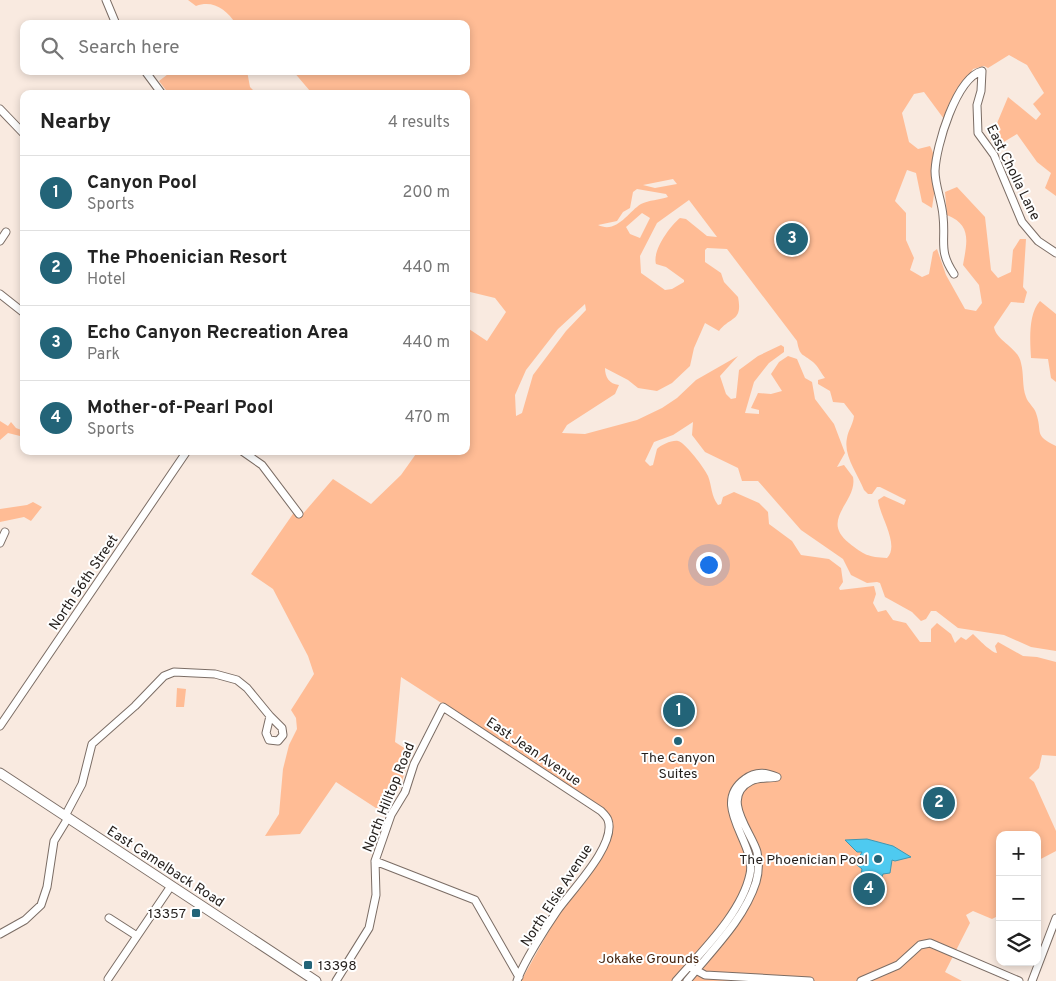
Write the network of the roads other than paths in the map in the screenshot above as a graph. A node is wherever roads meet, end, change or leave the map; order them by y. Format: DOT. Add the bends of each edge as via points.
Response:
graph roads {
  1 [pos="106,0"];
  2 [pos="114,20"];
  3 [pos="148,75"];
  4 [pos="159,90"];
  5 [pos="0,109"];
  6 [pos="20,130"];
  7 [pos="6,232"];
  8 [pos="0,241"];
  9 [pos="1056,253"];
  10 [pos="954,274"];
  11 [pos="0,294"];
  12 [pos="20,311"];
  13 [pos="184,455"];
  14 [pos="248,455"];
  15 [pos="299,514"];
  16 [pos="5,532"];
  17 [pos="0,543"];
  18 [pos="443,707"];
  19 [pos="0,711"];
  20 [pos="8,715"];
  21 [pos="270,716"];
  22 [pos="0,726"];
  23 [pos="0,773"];
  24 [pos="67,817"];
  25 [pos="608,820"];
  26 [pos="376,861"];
  27 [pos="171,886"];
  28 [pos="109,918"];
  29 [pos="1056,918"];
  30 [pos="0,934"];
  31 [pos="137,936"];
  32 [pos="692,968"];
  33 [pos="108,979"];
  34 [pos="518,979"];
  35 [pos="314,980"];
  36 [pos="336,981"];
  37 [pos="676,981"];
  38 [pos="686,981"];
  39 [pos="810,981"];
  40 [pos="861,981"];
  41 [pos="1019,981"];
  42 [pos="1032,981"];
  1 -- 2 [label="street"];
  3 -- 4 [label="street"];
  5 -- 6 [label="street"];
  7 -- 8 [label="street"];
  9 -- 10 [label="street, East Cholla Lane" via="1038,240 1022,222 990,147 978,133 977,105 982,71 974,73 953,105 936,157 935,173 943,215 943,253"];
  11 -- 12 [label="street"];
  13 -- 20 [label="street, North 56th Street"];
  14 -- 15 [label="street" via="262,465"];
  16 -- 17 [label="street"];
  18 -- 25 [label="street, East Jean Avenue" via="601,811"];
  18 -- 26 [label="street, North Hilltop Road" via="414,764 406,792 392,816"];
  19 -- 20 [label="street"];
  20 -- 22 [label="street, North 56th Street"];
  21 -- 24 [label="street" via="237,680 215,674 174,672 164,676 92,744 82,784"];
  23 -- 24 [label="main road, East Camelback Road"];
  24 -- 27 [label="main road, East Camelback Road"];
  24 -- 30 [label="street" via="54,841 41,905 25,920"];
  25 -- 34 [label="street, North Elsie Avenue" via="608,831 597,858 557,911"];
  26 -- 34 [label="street" via="475,900"];
  26 -- 36 [label="street, North Hilltop Road" via="376,895 369,928"];
  27 -- 31 [label="street"];
  27 -- 35 [label="main road, East Camelback Road"];
  28 -- 31 [label="street"];
  29 -- 42 [label="street"];
  31 -- 33 [label="street"];
  32 -- 32 [label="street" via="737,919 750,897 759,867 738,801 743,787 751,781 777,777 751,775 734,793 731,810 749,851 750,874 731,915"];
  32 -- 37 [label="street"];
  32 -- 38 [label="street"];
  32 -- 39 [label="street" via="705,976"];
  40 -- 41 [label="street" via="898,965 920,945 930,942"];
}
